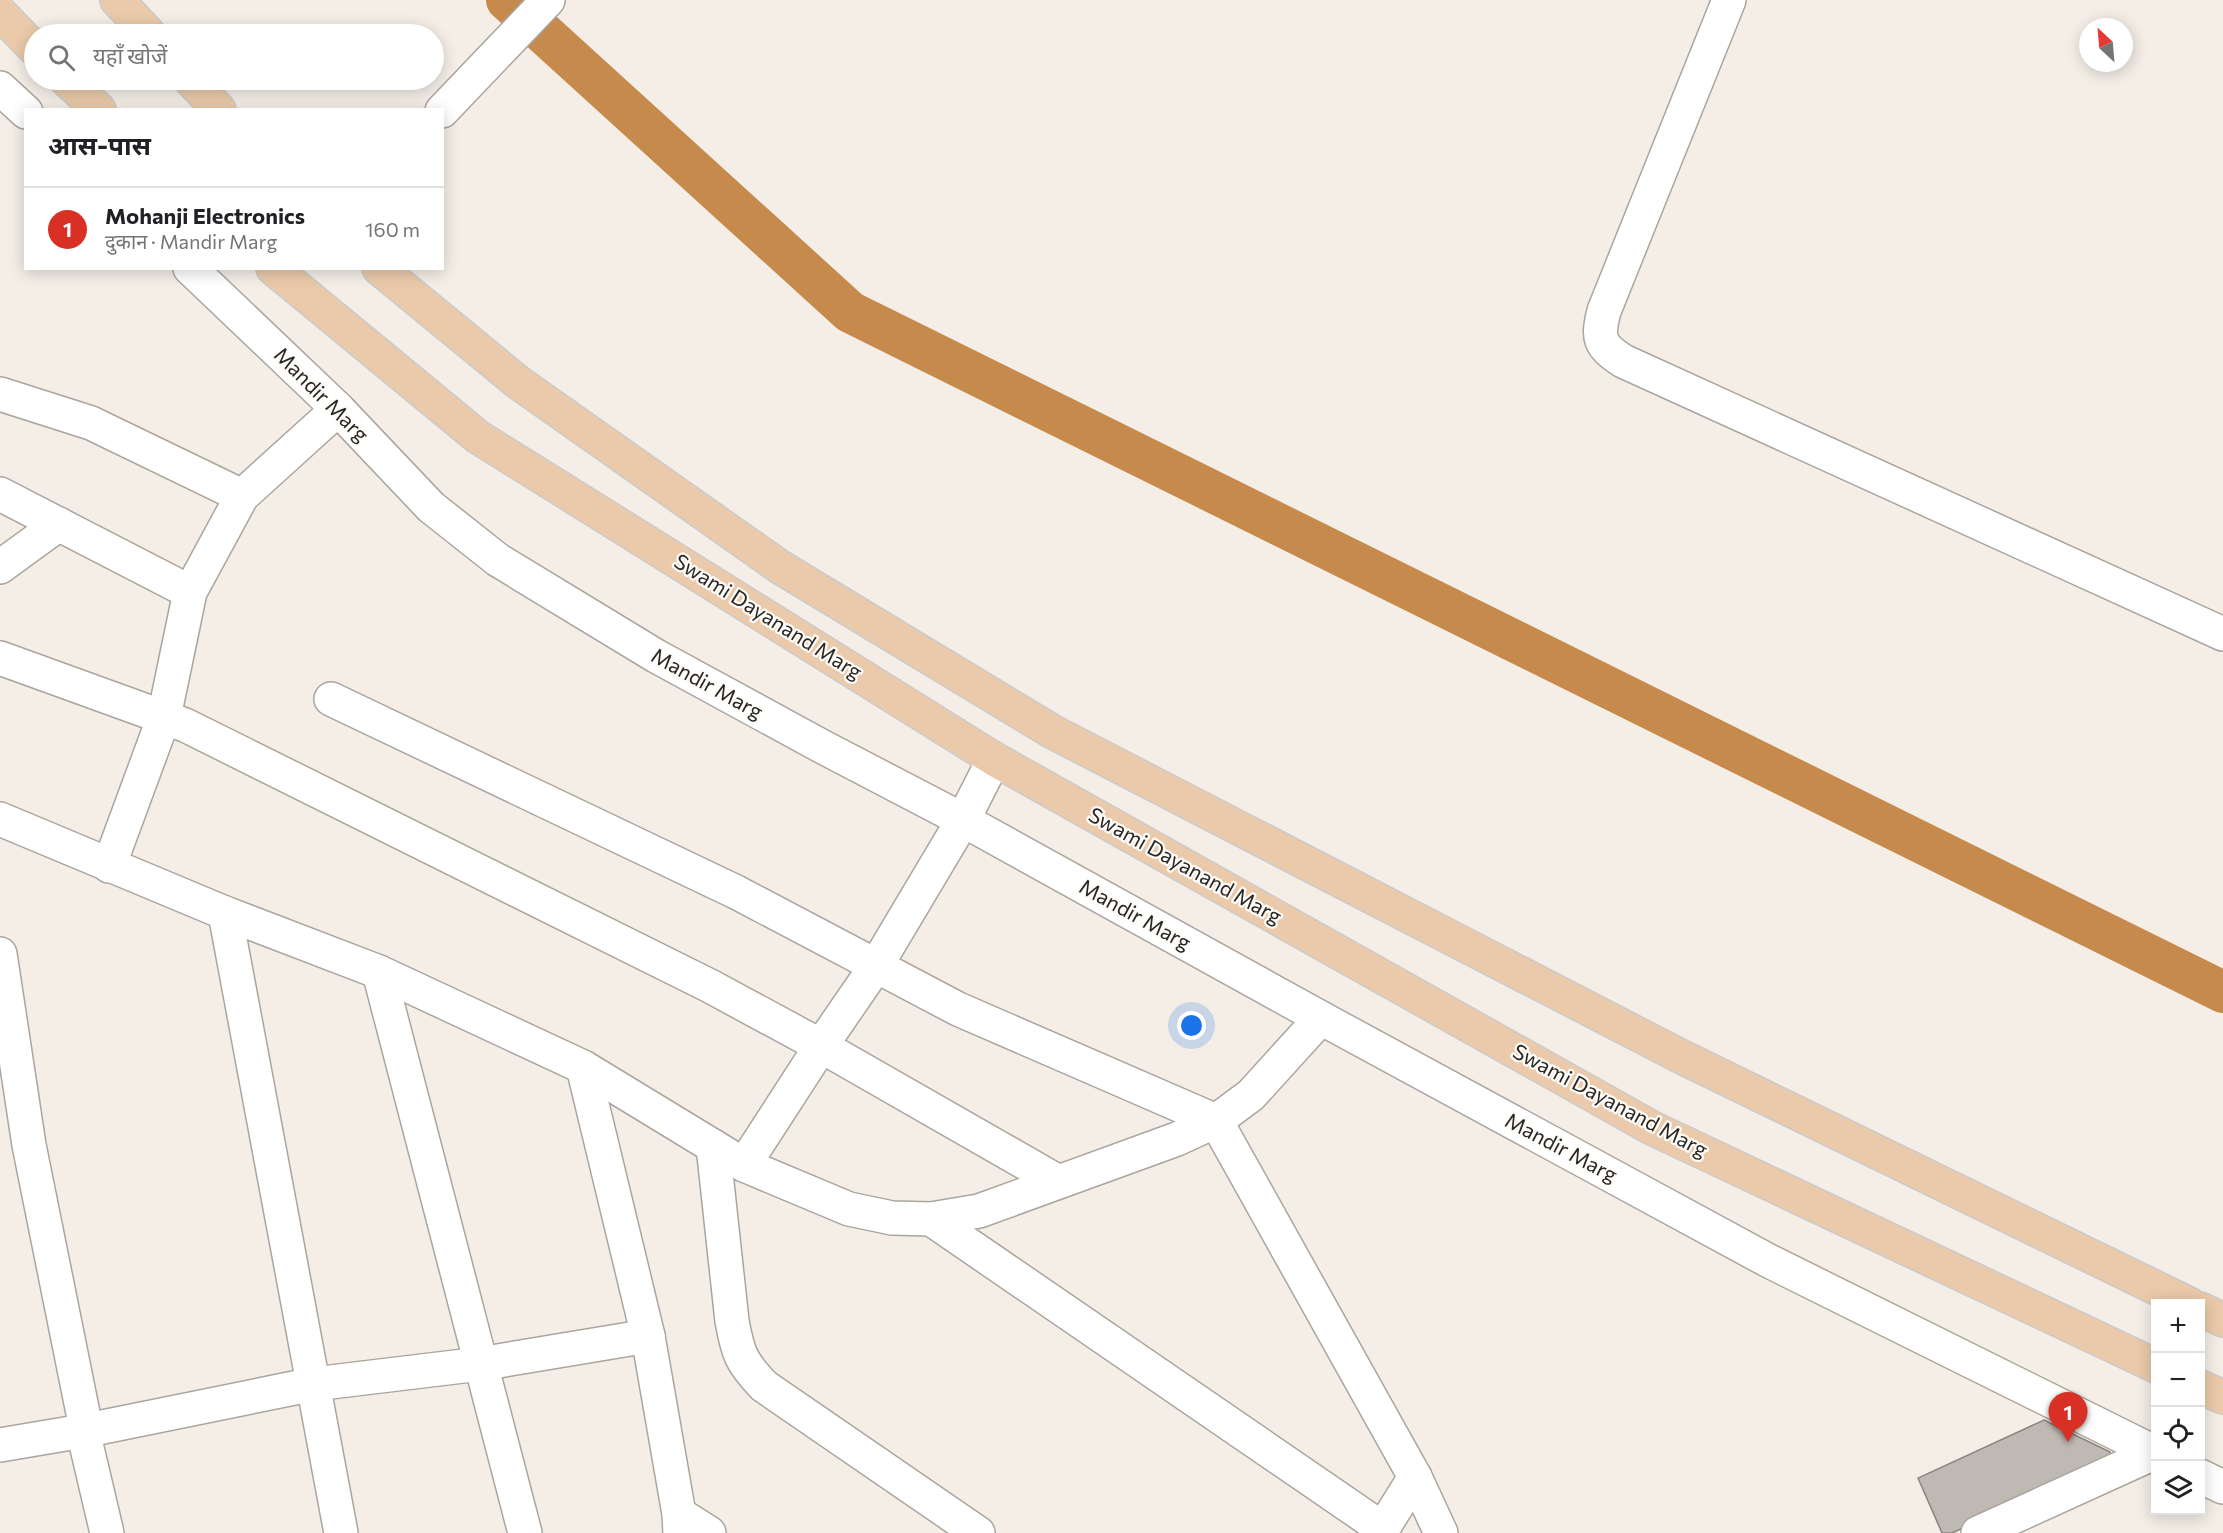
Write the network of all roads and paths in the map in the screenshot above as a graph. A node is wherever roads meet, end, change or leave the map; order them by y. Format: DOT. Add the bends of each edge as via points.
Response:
graph roads {
  1 [pos="117,0"];
  2 [pos="548,0"];
  3 [pos="1729,0"];
  4 [pos="0,13"];
  5 [pos="140,24"];
  6 [pos="24,38"];
  7 [pos="0,88"];
  8 [pos="78,90"];
  9 [pos="200,90"];
  10 [pos="97,108"];
  11 [pos="217,108"];
  12 [pos="444,109"];
  13 [pos="24,110"];
  14 [pos="192,270"];
  15 [pos="275,270"];
  16 [pos="381,270"];
  17 [pos="0,394"];
  18 [pos="338,409"];
  19 [pos="0,494"];
  20 [pos="242,496"];
  21 [pos="58,524"];
  22 [pos="0,567"];
  23 [pos="190,592"];
  24 [pos="2223,634"];
  25 [pos="0,658"];
  26 [pos="331,699"];
  27 [pos="164,717"];
  28 [pos="994,759"];
  29 [pos="0,819"];
  30 [pos="963,820"];
  31 [pos="109,866"];
  32 [pos="225,913"];
  33 [pos="0,954"];
  34 [pos="876,966"];
  35 [pos="379,972"];
  36 [pos="1321,1018"];
  37 [pos="821,1046"];
  38 [pos="583,1067"];
  39 [pos="1216,1121"];
  40 [pos="713,1146"];
  41 [pos="744,1165"];
  42 [pos="1057,1181"];
  43 [pos="932,1219"];
  44 [pos="2179,1299"];
  45 [pos="2205,1311"];
  46 [pos="2223,1320"];
  47 [pos="648,1336"];
  48 [pos="2151,1363"];
  49 [pos="480,1364"];
  50 [pos="314,1384"];
  51 [pos="83,1431"];
  52 [pos="0,1444"];
  53 [pos="2151,1450"];
  54 [pos="2151,1454"];
  55 [pos="1415,1477"];
  56 [pos="2205,1478"];
  57 [pos="2223,1487"];
  58 [pos="679,1524"];
  59 [pos="1381,1531"];
  60 [pos="107,1533"];
  61 [pos="341,1533"];
  62 [pos="525,1533"];
  63 [pos="709,1533"];
  64 [pos="978,1533"];
  65 [pos="1442,1533"];
  66 [pos="1978,1533"];
  1 -- 5 [label="main road"];
  2 -- 12 [label="street"];
  3 -- 24 [label="street" via="1604,311 1599,331 1606,349 1634,366"];
  4 -- 6 [label="main road"];
  7 -- 13 [label="street"];
  8 -- 10 [label="main road"];
  9 -- 11 [label="main road"];
  14 -- 18 [label="street, Mandir Marg"];
  15 -- 28 [label="main road, Swami Dayanand Marg" via="478,437"];
  16 -- 44 [label="main road" via="519,383 780,567 1053,732 1682,1057"];
  17 -- 20 [label="street" via="91,423"];
  18 -- 20 [label="street"];
  18 -- 30 [label="street, Mandir Marg" via="431,507 498,560 656,656"];
  19 -- 21 [label="street"];
  20 -- 23 [label="street"];
  21 -- 22 [label="street"];
  21 -- 23 [label="street"];
  23 -- 27 [label="street"];
  25 -- 27 [label="street"];
  26 -- 34 [label="street" via="736,892"];
  27 -- 31 [label="street"];
  27 -- 37 [label="street" via="710,986"];
  28 -- 30 [label="street"];
  28 -- 48 [label="main road, Swami Dayanand Marg" via="1652,1128"];
  29 -- 31 [label="street"];
  30 -- 34 [label="street"];
  30 -- 36 [label="street, Mandir Marg"];
  31 -- 32 [label="street"];
  32 -- 35 [label="street"];
  32 -- 50 [label="street"];
  33 -- 51 [label="street" via="29,1145 86,1428"];
  34 -- 37 [label="street"];
  34 -- 39 [label="street" via="958,1009"];
  35 -- 38 [label="street"];
  35 -- 49 [label="street"];
  36 -- 39 [label="street" via="1251,1095"];
  36 -- 53 [label="street, Mandir Marg" via="1769,1261"];
  37 -- 41 [label="street"];
  37 -- 42 [label="street"];
  38 -- 40 [label="street"];
  38 -- 47 [label="street"];
  39 -- 42 [label="street" via="1177,1139"];
  39 -- 55 [label="street"];
  40 -- 41 [label="street"];
  40 -- 64 [label="street" via="732,1321 746,1367 764,1386"];
  41 -- 43 [label="street" via="849,1209 892,1218"];
  42 -- 43 [label="street" via="979,1211"];
  43 -- 59 [label="street"];
  45 -- 46 [label="main road"];
  47 -- 49 [label="street"];
  47 -- 58 [label="street"];
  49 -- 50 [label="street"];
  49 -- 62 [label="street"];
  50 -- 51 [label="street"];
  50 -- 61 [label="street"];
  51 -- 52 [label="street"];
  51 -- 60 [label="street"];
  54 -- 66 [label="street"];
  55 -- 59 [label="street"];
  55 -- 65 [label="street"];
  56 -- 57 [label="street"];
  58 -- 63 [label="street"];
}
